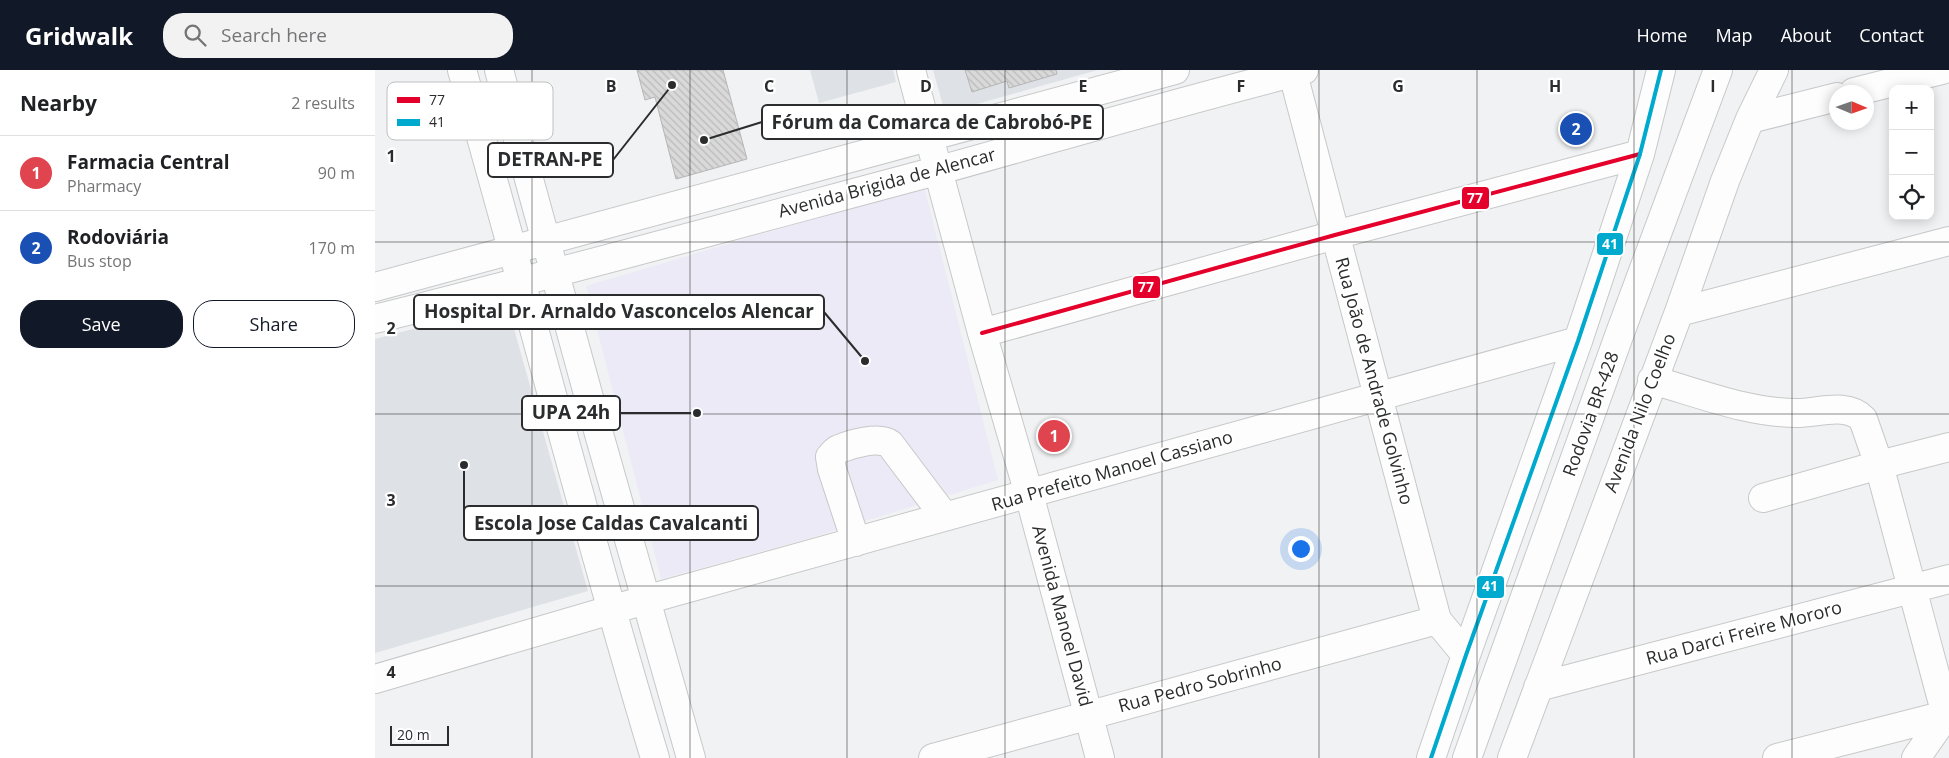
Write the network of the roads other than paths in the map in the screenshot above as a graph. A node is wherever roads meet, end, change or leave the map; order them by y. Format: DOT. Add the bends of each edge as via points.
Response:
graph roads {
  1 [pos="911,70"];
  2 [pos="1175,70"];
  3 [pos="1661,70"];
  4 [pos="1718,70"];
  5 [pos="1774,70"];
  6 [pos="1942,70"];
  7 [pos="1296,71"];
  8 [pos="1874,87"];
  9 [pos="1108,89"];
  10 [pos="1829,99"];
  11 [pos="1117,119"];
  12 [pos="1750,119"];
  13 [pos="929,137"];
  14 [pos="482,140"];
  15 [pos="519,140"];
  16 [pos="1640,154"];
  17 [pos="939,170"];
  18 [pos="704,198"];
  19 [pos="714,230"];
  20 [pos="1335,235"];
  21 [pos="547,241"];
  22 [pos="1949,241"];
  23 [pos="512,250"];
  24 [pos="556,274"];
  25 [pos="521,282"];
  26 [pos="375,287"];
  27 [pos="1679,312"];
  28 [pos="375,319"];
  29 [pos="982,333"];
  30 [pos="1578,341"];
  31 [pos="1652,380"];
  32 [pos="1377,397"];
  33 [pos="599,434"];
  34 [pos="567,444"];
  35 [pos="1949,447"];
  36 [pos="1879,465"];
  37 [pos="1029,494"];
  38 [pos="1763,498"];
  39 [pos="945,517"];
  40 [pos="856,542"];
  41 [pos="1949,578"];
  42 [pos="1913,588"];
  43 [pos="645,600"];
  44 [pos="611,611"];
  45 [pos="1437,620"];
  46 [pos="1466,655"];
  47 [pos="375,679"];
  48 [pos="1538,687"];
  49 [pos="677,710"];
  50 [pos="1089,715"];
  51 [pos="1947,715"];
  52 [pos="645,722"];
  53 [pos="1791,756"];
  54 [pos="655,758"];
  55 [pos="691,758"];
  56 [pos="933,758"];
  57 [pos="1100,758"];
  58 [pos="1431,758"];
  59 [pos="1467,758"];
  60 [pos="1512,758"];
  61 [pos="1916,758"];
  1 -- 13 [label="main road, Avenida Manoel David"];
  2 -- 9 [label="main road, Avenida Brigida de Alencar"];
  3 -- 16 [label="main road"];
  4 -- 59 [label="main road, Rodovia BR-428"];
  5 -- 12 [label="main road, Avenida Nilo Coelho"];
  6 -- 8 [label="main road"];
  7 -- 11 [label="main road, Avenida Brigida de Alencar"];
  7 -- 20 [label="main road, Rua João de Andrade Golvinho"];
  9 -- 11 [label="main road"];
  9 -- 13 [label="main road, Avenida Brigida de Alencar"];
  10 -- 12 [label="main road"];
  11 -- 17 [label="main road, Avenida Brigida de Alencar"];
  12 -- 27 [label="main road, Avenida Nilo Coelho"];
  13 -- 17 [label="main road, Avenida Manoel David"];
  13 -- 18 [label="main road, Avenida Brigida de Alencar"];
  14 -- 23 [label="main road"];
  15 -- 21 [label="main road"];
  16 -- 20 [label="main road"];
  16 -- 30 [label="main road"];
  17 -- 19 [label="main road, Avenida Brigida de Alencar"];
  17 -- 29 [label="main road, Avenida Manoel David"];
  18 -- 19 [label="main road"];
  18 -- 21 [label="main road, Avenida Brigida de Alencar"];
  19 -- 24 [label="main road, Avenida Brigida de Alencar"];
  20 -- 29 [label="main road"];
  20 -- 32 [label="main road, Rua João de Andrade Golvinho"];
  21 -- 23 [label="main road, Avenida Brigida de Alencar"];
  21 -- 24 [label="main road"];
  22 -- 27 [label="main road"];
  23 -- 25 [label="main road"];
  23 -- 26 [label="main road, Avenida Brigida de Alencar"];
  24 -- 25 [label="main road, Avenida Brigida de Alencar"];
  24 -- 33 [label="main road"];
  25 -- 28 [label="main road, Avenida Brigida de Alencar"];
  25 -- 34 [label="main road"];
  27 -- 31 [label="main road, Avenida Nilo Coelho"];
  29 -- 37 [label="main road, Avenida Manoel David"];
  30 -- 32 [label="main road, Rua Prefeito Manoel Cassiano"];
  30 -- 46 [label="main road"];
  31 -- 36 [label="main road" via="1758,410 1853,412 1863,419"];
  31 -- 48 [label="main road, Avenida Nilo Coelho"];
  32 -- 37 [label="main road, Rua Prefeito Manoel Cassiano"];
  32 -- 45 [label="main road, Rua João de Andrade Golvinho"];
  33 -- 34 [label="main road"];
  33 -- 43 [label="main road"];
  34 -- 44 [label="main road"];
  35 -- 36 [label="main road"];
  36 -- 38 [label="main road"];
  36 -- 42 [label="main road"];
  37 -- 39 [label="main road, Rua Prefeito Manoel Cassiano"];
  37 -- 50 [label="main road, Avenida Manoel David"];
  39 -- 40 [label="main road, Rua Prefeito Manoel Cassiano"];
  39 -- 40 [label="main road" via="885,440 837,449 830,457 832,468"];
  40 -- 43 [label="main road, Rua Prefeito Manoel Cassiano"];
  41 -- 42 [label="main road, Rua Darci Freire Mororo"];
  42 -- 48 [label="main road, Rua Darci Freire Mororo"];
  42 -- 51 [label="main road"];
  43 -- 44 [label="main road, Rua Prefeito Manoel Cassiano"];
  43 -- 49 [label="main road"];
  44 -- 47 [label="main road, Rua Prefeito Manoel Cassiano"];
  44 -- 52 [label="main road"];
  45 -- 46 [label="main road, Rua João de Andrade Golvinho"];
  45 -- 50 [label="main road, Rua Pedro Sobrinho"];
  46 -- 58 [label="main road"];
  48 -- 60 [label="main road, Avenida Nilo Coelho"];
  49 -- 52 [label="main road"];
  49 -- 55 [label="main road"];
  50 -- 56 [label="main road, Rua Pedro Sobrinho"];
  50 -- 57 [label="main road, Avenida Manoel David"];
  51 -- 53 [label="main road"];
  51 -- 61 [label="main road"];
  52 -- 54 [label="main road"];
}
